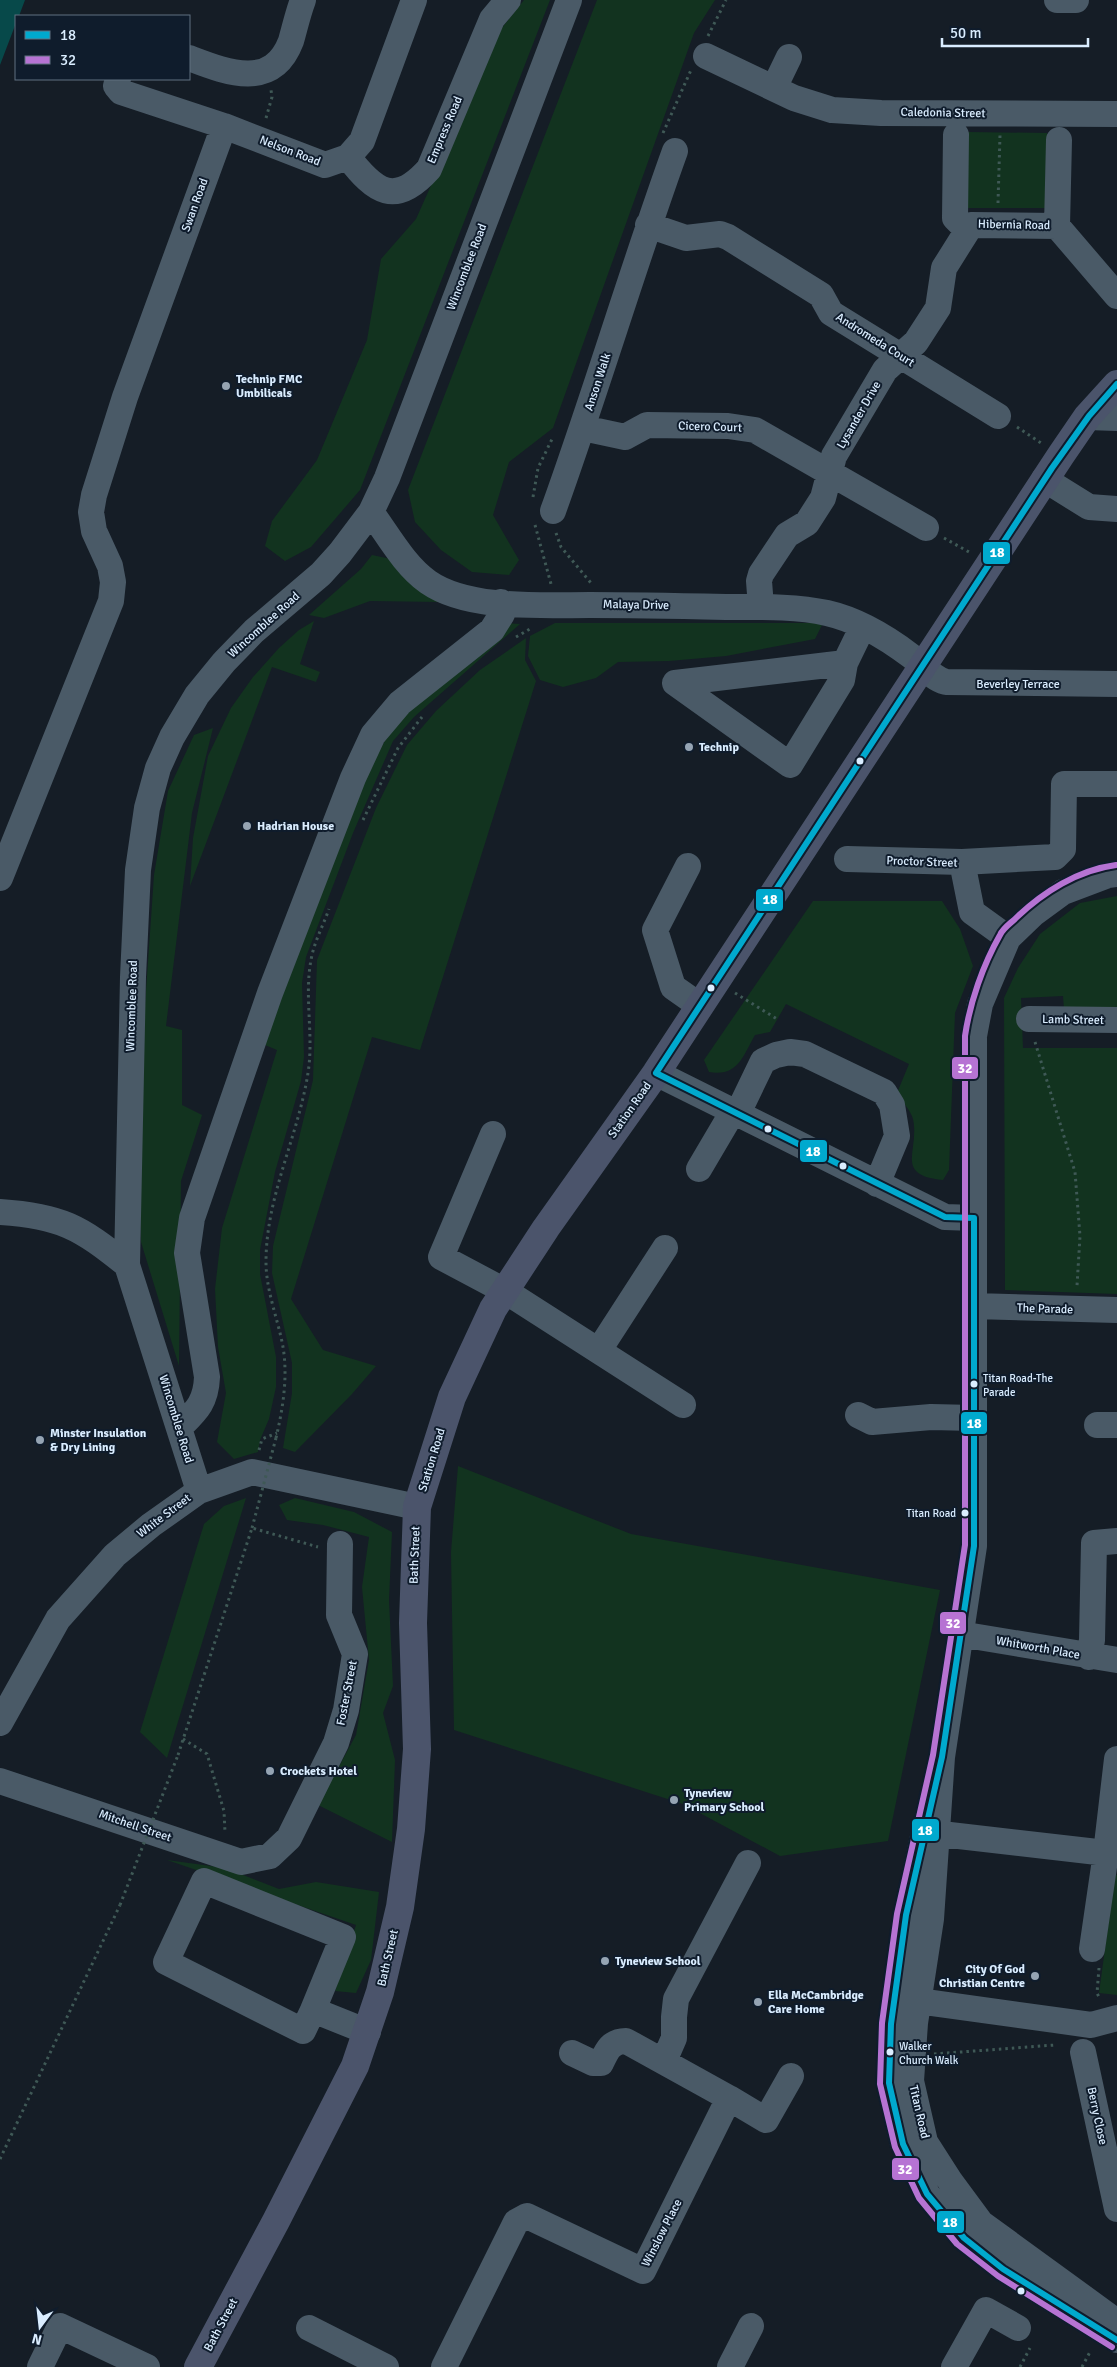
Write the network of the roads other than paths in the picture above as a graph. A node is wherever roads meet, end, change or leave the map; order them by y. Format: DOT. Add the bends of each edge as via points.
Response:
graph roads {
  1 [pos="303,0"];
  2 [pos="414,0"];
  3 [pos="508,0"];
  4 [pos="569,0"];
  5 [pos="1056,0"];
  6 [pos="1076,0"];
  7 [pos="706,56"];
  8 [pos="789,57"];
  9 [pos="190,58"];
  10 [pos="122,86"];
  11 [pos="774,88"];
  12 [pos="1117,114"];
  13 [pos="224,126"];
  14 [pos="956,135"];
  15 [pos="1059,140"];
  16 [pos="675,151"];
  17 [pos="348,157"];
  18 [pos="648,225"];
  19 [pos="1057,226"];
  20 [pos="969,228"];
  21 [pos="1117,296"];
  22 [pos="900,355"];
  23 [pos="1117,384"];
  24 [pos="998,416"];
  25 [pos="1087,417"];
  26 [pos="1117,418"];
  27 [pos="583,428"];
  28 [pos="829,474"];
  29 [pos="1044,479"];
  30 [pos="1117,509"];
  31 [pos="552,511"];
  32 [pos="371,512"];
  33 [pos="926,528"];
  34 [pos="501,602"];
  35 [pos="761,607"];
  36 [pos="863,626"];
  37 [pos="845,663"];
  38 [pos="923,667"];
  39 [pos="1117,684"];
  40 [pos="1117,784"];
  41 [pos="846,859"];
  42 [pos="962,862"];
  43 [pos="688,866"];
  44 [pos="1117,874"];
  45 [pos="0,878"];
  46 [pos="1008,938"];
  47 [pos="700,1006"];
  48 [pos="1029,1019"];
  49 [pos="1117,1020"];
  50 [pos="656,1073"];
  51 [pos="734,1114"];
  52 [pos="493,1134"];
  53 [pos="699,1168"];
  54 [pos="877,1184"];
  55 [pos="0,1212"];
  56 [pos="974,1218"];
  57 [pos="665,1248"];
  58 [pos="127,1265"];
  59 [pos="505,1291"];
  60 [pos="974,1306"];
  61 [pos="1117,1310"];
  62 [pos="599,1350"];
  63 [pos="684,1405"];
  64 [pos="858,1415"];
  65 [pos="974,1418"];
  66 [pos="179,1428"];
  67 [pos="198,1491"];
  68 [pos="417,1507"];
  69 [pos="1117,1541"];
  70 [pos="340,1548"];
  71 [pos="960,1634"];
  72 [pos="1089,1657"];
  73 [pos="1117,1660"];
  74 [pos="0,1723"];
  75 [pos="1117,1760"];
  76 [pos="0,1781"];
  77 [pos="931,1832"];
  78 [pos="1106,1853"];
  79 [pos="270,1856"];
  80 [pos="748,1863"];
  81 [pos="1092,1949"];
  82 [pos="918,2001"];
  83 [pos="313,2010"];
  84 [pos="1114,2019"];
  85 [pos="368,2032"];
  86 [pos="1072,2048"];
  87 [pos="572,2053"];
  88 [pos="664,2061"];
  89 [pos="791,2076"];
  90 [pos="729,2098"];
  91 [pos="1117,2209"];
  92 [pos="1117,2322"];
  93 [pos="751,2326"];
  94 [pos="309,2328"];
  95 [pos="1018,2328"];
  96 [pos="1117,2340"];
  97 [pos="40,2367"];
  98 [pos="147,2367"];
  99 [pos="198,2367"];
  100 [pos="386,2367"];
  101 [pos="444,2367"];
  102 [pos="730,2367"];
  103 [pos="954,2367"];
  1 -- 9 [label="street" via="281,59 266,70 238,74"];
  2 -- 17 [label="street" via="362,141"];
  3 -- 17 [label="street, Empress Road" via="492,19 429,169 417,183 401,192 387,190 367,182"];
  4 -- 32 [label="street, Wincomblee Road" via="387,478"];
  5 -- 6 [label="street"];
  7 -- 11 [label="street, Caledonia Street"];
  8 -- 11 [label="street"];
  10 -- 13 [label="street, Nelson Road"];
  11 -- 12 [label="street, Caledonia Street" via="832,110 858,112"];
  13 -- 17 [label="street, Nelson Road" via="325,165"];
  13 -- 45 [label="street, Swan Road" via="125,397 94,495 91,512 94,531 114,582 111,601"];
  14 -- 20 [label="street" via="955,218"];
  15 -- 19 [label="street"];
  16 -- 18 [label="street, Anson Walk"];
  18 -- 22 [label="street, Andromeda Court" via="686,238 720,234 728,237 821,295 831,313"];
  18 -- 27 [label="street, Anson Walk"];
  19 -- 20 [label="street, Hibernia Road"];
  19 -- 21 [label="street"];
  20 -- 22 [label="street, Lysander Drive" via="944,268 938,308 916,342"];
  22 -- 24 [label="street, Andromeda Court"];
  22 -- 28 [label="street, Lysander Drive" via="881,377 834,456"];
  23 -- 25 [label="main road, Station Road"];
  25 -- 26 [label="street"];
  25 -- 29 [label="main road, Station Road"];
  27 -- 28 [label="street, Cicero Court" via="625,437 647,426 741,426 767,435"];
  27 -- 31 [label="street, Anson Walk"];
  28 -- 33 [label="street, Cicero Court"];
  28 -- 35 [label="street, Lysander Drive" via="825,494 818,506 802,527 786,535 761,574"];
  29 -- 30 [label="street" via="1089,507"];
  29 -- 38 [label="main road, Station Road"];
  32 -- 34 [label="street, Malaya Drive" via="410,565 427,581 456,596"];
  32 -- 58 [label="street, Wincomblee Road" via="321,574 254,631 224,662 197,695 158,768 147,808 138,870"];
  34 -- 35 [label="street, Malaya Drive"];
  34 -- 66 [label="street" via="502,614 492,630 400,703 373,736 333,829 270,993 192,1218 187,1253 207,1377 206,1392 200,1406"];
  35 -- 36 [label="street, Malaya Drive" via="826,613"];
  36 -- 37 [label="street"];
  36 -- 38 [label="street, Malaya Drive" via="912,656"];
  37 -- 37 [label="street" via="842,680 790,765 675,683"];
  38 -- 39 [label="street, Beverley Terrace" via="940,681 957,683"];
  38 -- 47 [label="main road, Station Road"];
  40 -- 42 [label="street" via="1064,784 1063,849 1055,858"];
  41 -- 42 [label="street, Proctor Street"];
  42 -- 46 [label="street, Proctor Street" via="972,912"];
  43 -- 47 [label="street" via="655,930 673,987"];
  44 -- 46 [label="street" via="1063,892"];
  46 -- 56 [label="street, Titan Road" via="980,1004 974,1036"];
  47 -- 50 [label="main road, Station Road"];
  48 -- 49 [label="street, Lamb Street"];
  50 -- 51 [label="street"];
  50 -- 59 [label="main road, Station Road"];
  51 -- 53 [label="street"];
  51 -- 54 [label="street"];
  51 -- 54 [label="street" via="763,1061 790,1052 805,1054 884,1092 892,1105 897,1136"];
  52 -- 59 [label="street" via="441,1257"];
  54 -- 56 [label="street" via="944,1217"];
  55 -- 58 [label="street" via="36,1215 69,1224"];
  56 -- 60 [label="street, Titan Road"];
  57 -- 62 [label="street"];
  58 -- 66 [label="street, Wincomblee Road"];
  59 -- 62 [label="street"];
  59 -- 68 [label="main road, Station Road" via="493,1309 452,1397"];
  60 -- 61 [label="street, The Parade"];
  60 -- 65 [label="street, Titan Road"];
  62 -- 63 [label="street"];
  64 -- 65 [label="street" via="872,1422 931,1417"];
  65 -- 71 [label="street, Titan Road" via="974,1546"];
  66 -- 67 [label="street, Wincomblee Road"];
  67 -- 68 [label="street, White Street" via="252,1472"];
  67 -- 74 [label="street, White Street" via="150,1524 114,1555 58,1619"];
  68 -- 85 [label="main road, Bath Street" via="413,1623 417,1749 411,1829 400,1907"];
  69 -- 72 [label="street" via="1094,1544"];
  70 -- 79 [label="street, Foster Street" via="339,1615 355,1654 346,1710 336,1743 289,1838"];
  71 -- 72 [label="street, Whitworth Place"];
  71 -- 77 [label="street, Titan Road"];
  72 -- 73 [label="street, Whitworth Place"];
  75 -- 78 [label="street"];
  76 -- 79 [label="street, Mitchell Street" via="241,1862"];
  77 -- 78 [label="street"];
  77 -- 82 [label="street, Titan Road" via="931,1919"];
  77 -- 96 [label="street, Titan Road" via="906,1915 891,2024 889,2083 903,2144 926,2194 964,2238 1003,2269"];
  78 -- 81 [label="street"];
  80 -- 88 [label="street" via="676,1999 674,2038"];
  82 -- 84 [label="street" via="1091,2025"];
  82 -- 92 [label="street, Titan Road" via="911,2081 925,2142 981,2223"];
  83 -- 83 [label="street" via="343,1937 204,1881 166,1962 303,2032"];
  83 -- 85 [label="street"];
  85 -- 99 [label="main road, Bath Street" via="355,2066"];
  86 -- 91 [label="street, Berry Close"];
  87 -- 88 [label="street" via="600,2063 608,2048 618,2041"];
  88 -- 90 [label="street"];
  89 -- 90 [label="street" via="766,2120"];
  90 -- 101 [label="street, Winslow Place" via="643,2271 527,2216 516,2222"];
  93 -- 102 [label="street"];
  94 -- 100 [label="street"];
  95 -- 103 [label="street" via="986,2310"];
  97 -- 98 [label="street" via="60,2326"];
}
